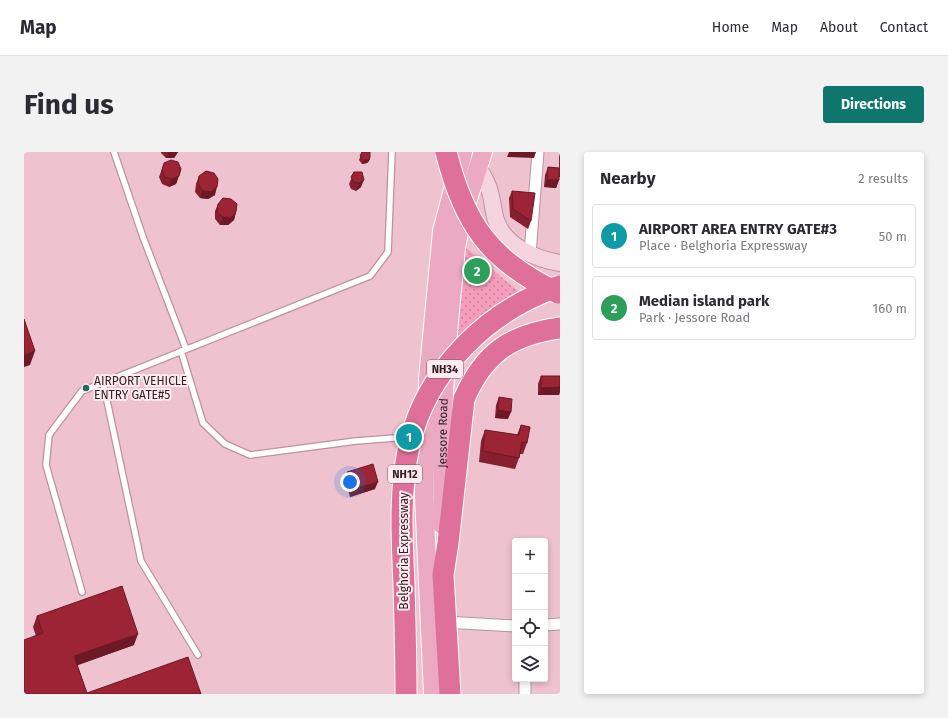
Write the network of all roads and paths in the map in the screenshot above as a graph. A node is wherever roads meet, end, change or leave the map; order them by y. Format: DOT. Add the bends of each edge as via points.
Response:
graph roads {
  1 [pos="114,152"];
  2 [pos="392,152"];
  3 [pos="538,152"];
  4 [pos="456,156"];
  5 [pos="481,159"];
  6 [pos="530,254"];
  7 [pos="560,263"];
  8 [pos="560,286"];
  9 [pos="560,294"];
  10 [pos="560,328"];
  11 [pos="184,350"];
  12 [pos="103,382"];
  13 [pos="412,437"];
  14 [pos="443,576"];
  15 [pos="82,592"];
  16 [pos="445,622"];
  17 [pos="560,624"];
  18 [pos="512,626"];
  19 [pos="548,626"];
  20 [pos="198,655"];
  21 [pos="525,682"];
  22 [pos="406,694"];
  23 [pos="433,694"];
  24 [pos="450,694"];
  25 [pos="525,694"];
  1 -- 11 [label="lane"];
  2 -- 11 [label="lane" via="388,252 370,276"];
  3 -- 6 [label="street"];
  4 -- 5 [label="street"];
  4 -- 9 [label="highway, bridge" via="455,188 476,229 488,245 519,272"];
  4 -- 23 [label="main road" via="442,231 428,386 424,495"];
  5 -- 6 [label="street" via="497,224 516,246"];
  5 -- 14 [label="main road, Jessore Road / NH34" via="461,222 456,248 446,354 442,440"];
  6 -- 7 [label="street"];
  8 -- 13 [label="highway, Belghoria Expressway / NH12, bridge" via="540,293 508,310 470,340 453,359 432,390 417,420"];
  10 -- 14 [label="highway" via="524,337 497,351 484,363 472,381 461,415"];
  11 -- 12 [label="lane"];
  11 -- 13 [label="lane" via="203,424 225,444 250,455 356,440"];
  12 -- 15 [label="lane" via="82,391 49,435 46,465"];
  12 -- 20 [label="lane" via="141,561"];
  13 -- 22 [label="highway, Belghoria Expressway / NH12, bridge" via="404,477 402,523"];
  14 -- 16 [label="highway, Jessore Road"];
  16 -- 18 [label="street"];
  16 -- 24 [label="highway, Jessore Road"];
  17 -- 19 [label="street"];
  21 -- 25 [label="street"];
}
